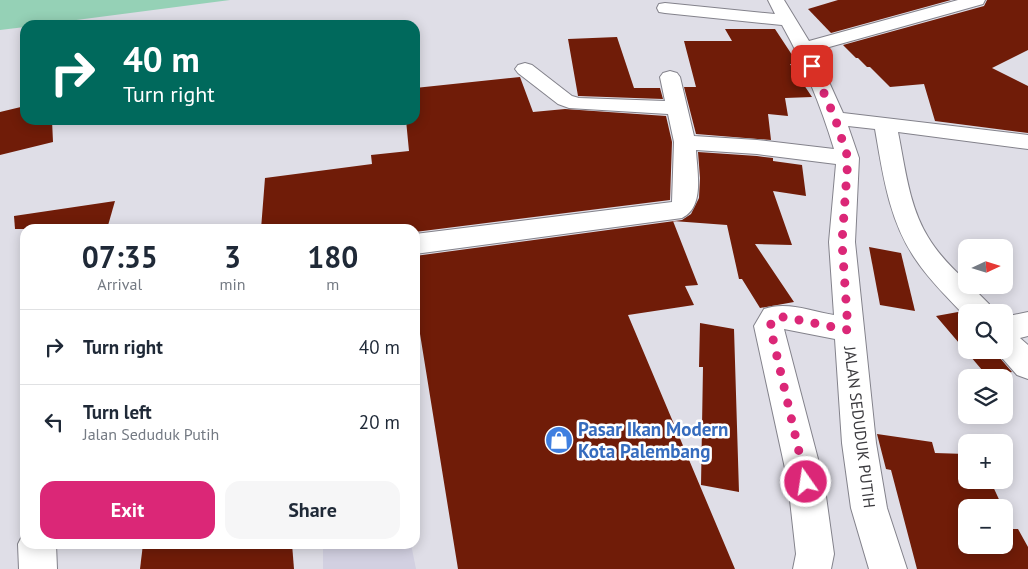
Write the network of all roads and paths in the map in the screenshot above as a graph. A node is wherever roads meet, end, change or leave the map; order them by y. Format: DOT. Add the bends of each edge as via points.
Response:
graph roads {
  1 [pos="977,0"];
  2 [pos="665,8"];
  3 [pos="782,10"];
  4 [pos="804,48"];
  5 [pos="526,69"];
  6 [pos="670,77"];
  7 [pos="677,108"];
  8 [pos="835,118"];
  9 [pos="885,123"];
  10 [pos="685,142"];
  11 [pos="1028,142"];
  12 [pos="848,158"];
  13 [pos="420,243"];
  14 [pos="972,304"];
  15 [pos="1028,324"];
  16 [pos="1013,327"];
  17 [pos="848,330"];
  18 [pos="1013,350"];
  19 [pos="1028,366"];
  20 [pos="37,549"];
  21 [pos="38,569"];
  22 [pos="812,569"];
  23 [pos="888,569"];
  1 -- 4 [label="street"];
  2 -- 3 [label="street"];
  3 -- 4 [label="street, JALAN SEDUDUK PUTIH"];
  4 -- 8 [label="street, JALAN SEDUDUK PUTIH"];
  5 -- 7 [label="street" via="565,100 576,104"];
  6 -- 7 [label="street"];
  7 -- 10 [label="street"];
  8 -- 9 [label="street"];
  8 -- 12 [label="street, JALAN SEDUDUK PUTIH"];
  9 -- 11 [label="street"];
  9 -- 14 [label="street" via="904,211 914,235 925,253"];
  10 -- 12 [label="street"];
  10 -- 13 [label="street" via="685,201 682,208 673,212"];
  12 -- 17 [label="street, JALAN SEDUDUK PUTIH" via="842,242"];
  15 -- 16 [label="street"];
  17 -- 22 [label="street" via="784,317 774,318 770,326 806,482 815,554"];
  17 -- 23 [label="street, JALAN SEDUDUK PUTIH" via="869,508"];
  18 -- 19 [label="street"];
  20 -- 21 [label="street"];
}
